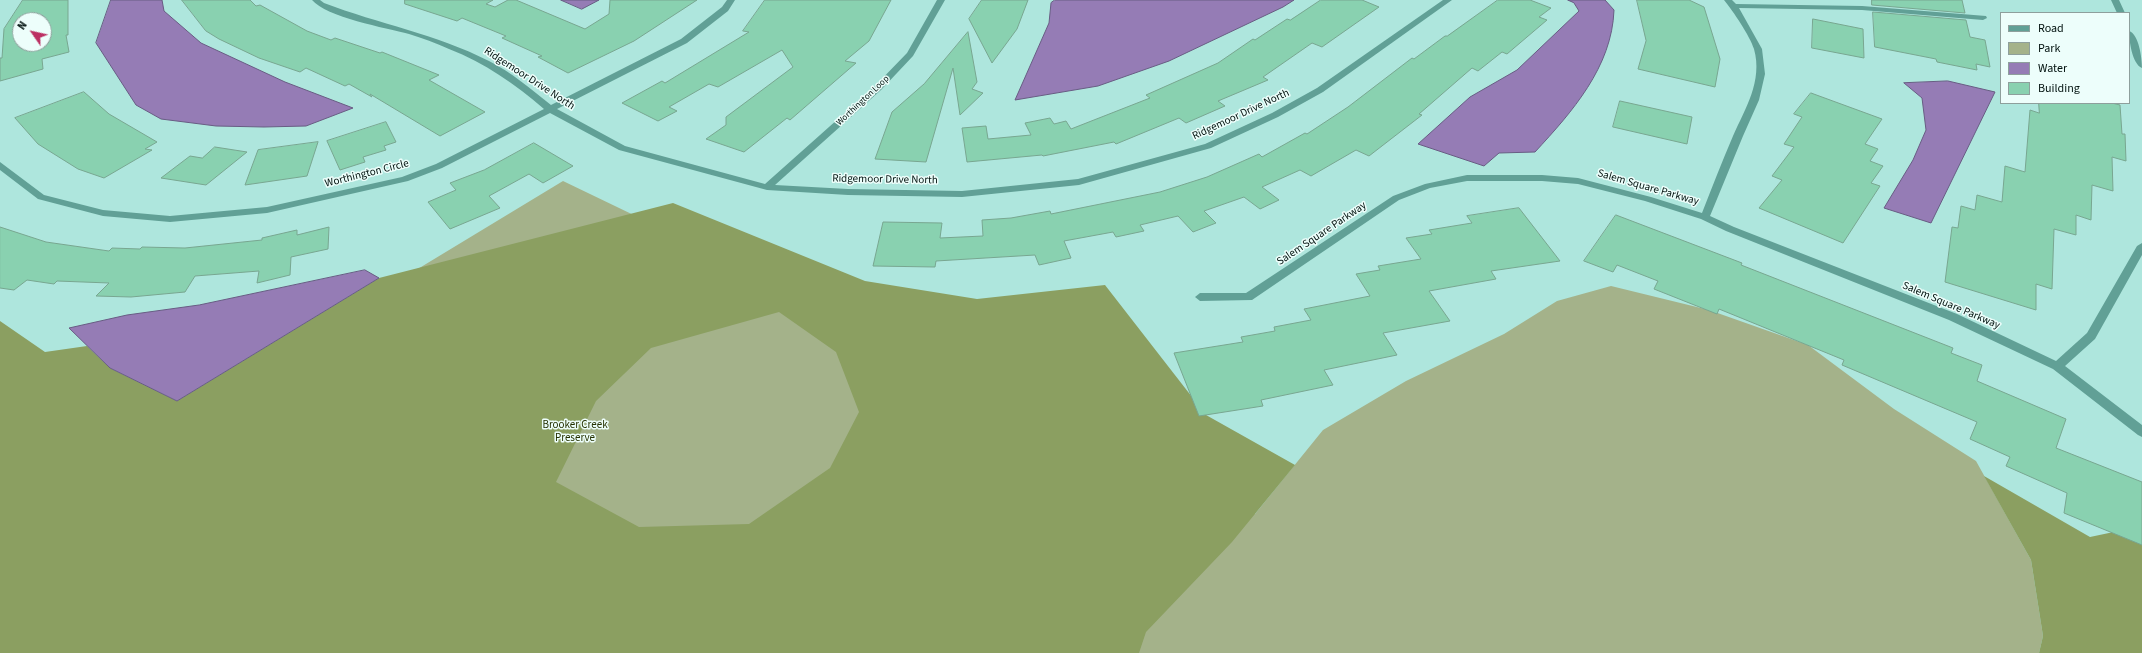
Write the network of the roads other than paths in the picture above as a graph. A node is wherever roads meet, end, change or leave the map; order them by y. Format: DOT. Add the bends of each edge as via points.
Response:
graph roads {
  1 [pos="316,0"];
  2 [pos="731,0"];
  3 [pos="941,0"];
  4 [pos="1448,0"];
  5 [pos="2115,0"];
  6 [pos="1731,3"];
  7 [pos="2121,12"];
  8 [pos="1983,18"];
  9 [pos="2130,35"];
  10 [pos="2142,65"];
  11 [pos="551,110"];
  12 [pos="0,165"];
  13 [pos="767,186"];
  14 [pos="1705,217"];
  15 [pos="2142,246"];
  16 [pos="1200,297"];
  17 [pos="2057,366"];
  18 [pos="2142,432"];
  1 -- 11 [label="street, Ridgemoor Drive North" via="321,5 352,17 413,33 487,63 521,85"];
  2 -- 11 [label="street, Worthington Circle" via="725,9 684,42"];
  3 -- 13 [label="street, Worthington Loop" via="910,54 878,88"];
  4 -- 13 [label="street, Ridgemoor Drive North" via="1320,90 1275,115 1208,146 1079,182 962,194 848,192"];
  5 -- 7 [label="street"];
  6 -- 8 [label="street" via="1862,8"];
  6 -- 14 [label="street" via="1758,49 1761,74 1755,100"];
  9 -- 10 [label="street"];
  11 -- 12 [label="street, Worthington Circle" via="439,166 405,179 267,210 170,219 103,213 41,197"];
  11 -- 13 [label="street, Ridgemoor Drive North" via="622,148"];
  14 -- 16 [label="street, Salem Square Parkway" via="1648,198 1578,181 1542,178 1467,178 1428,186 1396,198 1248,297"];
  14 -- 17 [label="street, Salem Square Parkway" via="1953,317"];
  15 -- 17 [label="street" via="2091,336"];
  17 -- 18 [label="street, Salem Square Parkway"];
}
